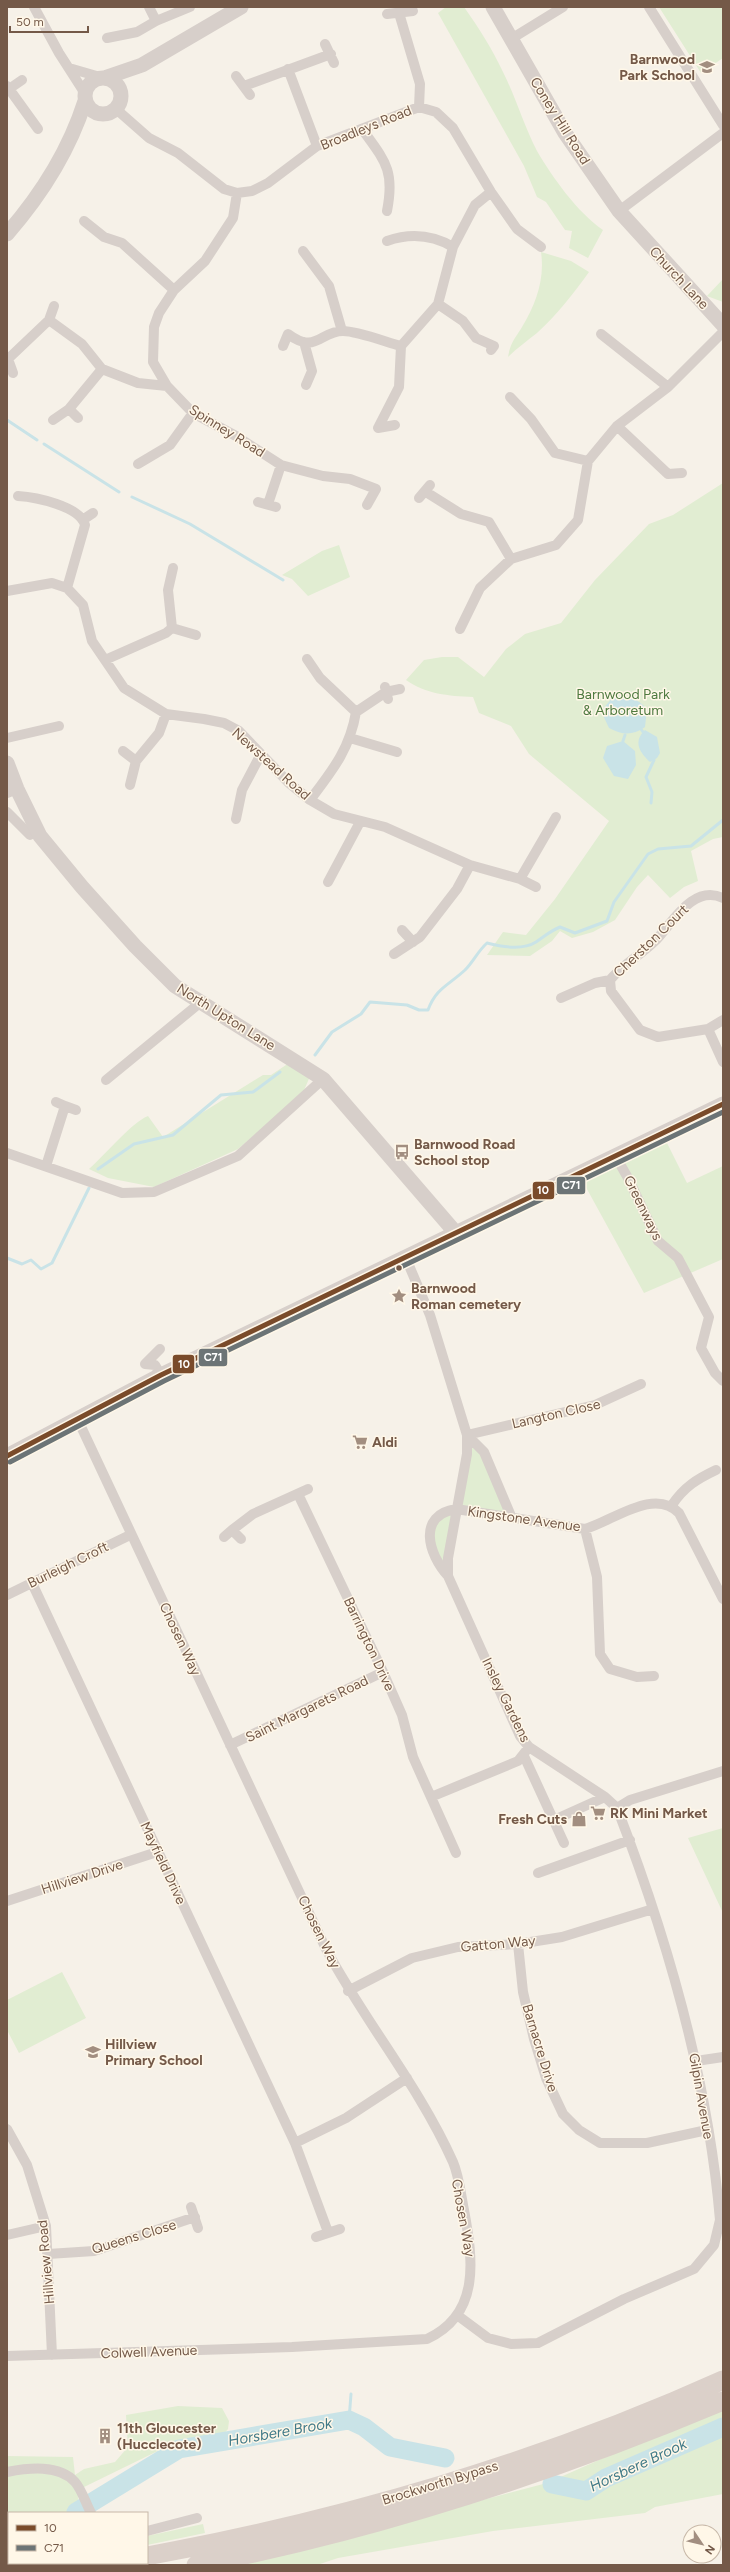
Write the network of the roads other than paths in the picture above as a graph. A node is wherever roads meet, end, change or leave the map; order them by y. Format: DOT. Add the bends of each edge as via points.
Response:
graph roads {
  1 [pos="34,7"];
  2 [pos="149,7"];
  3 [pos="190,7"];
  4 [pos="241,7"];
  5 [pos="493,7"];
  6 [pos="563,7"];
  7 [pos="649,7"];
  8 [pos="413,11"];
  9 [pos="399,13"];
  10 [pos="387,14"];
  11 [pos="156,21"];
  12 [pos="107,38"];
  13 [pos="511,39"];
  14 [pos="324,44"];
  15 [pos="142,65"];
  16 [pos="69,68"];
  17 [pos="288,69"];
  18 [pos="236,76"];
  19 [pos="103,77"];
  20 [pos="22,80"];
  21 [pos="244,86"];
  22 [pos="8,87"];
  23 [pos="121,93"];
  24 [pos="250,95"];
  25 [pos="85,97"];
  26 [pos="419,107"];
  27 [pos="116,108"];
  28 [pos="102,114"];
  29 [pos="723,125"];
  30 [pos="38,129"];
  31 [pos="362,129"];
  32 [pos="723,133"];
  33 [pos="69,143"];
  34 [pos="317,146"];
  35 [pos="490,192"];
  36 [pos="237,193"];
  37 [pos="387,211"];
  38 [pos="619,211"];
  39 [pos="84,221"];
  40 [pos="636,231"];
  41 [pos="7,234"];
  42 [pos="387,241"];
  43 [pos="453,247"];
  44 [pos="541,247"];
  45 [pos="303,251"];
  46 [pos="174,290"];
  47 [pos="438,304"];
  48 [pos="54,306"];
  49 [pos="49,320"];
  50 [pos="723,325"];
  51 [pos="342,331"];
  52 [pos="723,332"];
  53 [pos="601,334"];
  54 [pos="304,342"];
  55 [pos="283,346"];
  56 [pos="401,346"];
  57 [pos="491,350"];
  58 [pos="7,358"];
  59 [pos="102,369"];
  60 [pos="13,373"];
  61 [pos="306,384"];
  62 [pos="167,386"];
  63 [pos="668,387"];
  64 [pos="510,398"];
  65 [pos="69,409"];
  66 [pos="193,413"];
  67 [pos="78,418"];
  68 [pos="53,420"];
  69 [pos="395,425"];
  70 [pos="617,426"];
  71 [pos="588,461"];
  72 [pos="138,464"];
  73 [pos="281,466"];
  74 [pos="682,473"];
  75 [pos="425,492"];
  76 [pos="18,496"];
  77 [pos="258,502"];
  78 [pos="367,505"];
  79 [pos="93,513"];
  80 [pos="84,519"];
  81 [pos="511,559"];
  82 [pos="173,568"];
  83 [pos="67,588"];
  84 [pos="7,591"];
  85 [pos="172,628"];
  86 [pos="460,629"];
  87 [pos="196,635"];
  88 [pos="306,658"];
  89 [pos="105,660"];
  90 [pos="400,689"];
  91 [pos="356,712"];
  92 [pos="166,714"];
  93 [pos="59,726"];
  94 [pos="7,738"];
  95 [pos="350,738"];
  96 [pos="123,751"];
  97 [pos="397,753"];
  98 [pos="261,754"];
  99 [pos="136,761"];
  100 [pos="7,763"];
  101 [pos="130,785"];
  102 [pos="12,791"];
  103 [pos="310,800"];
  104 [pos="7,812"];
  105 [pos="556,817"];
  106 [pos="236,819"];
  107 [pos="360,822"];
  108 [pos="30,835"];
  109 [pos="470,865"];
  110 [pos="329,875"];
  111 [pos="520,879"];
  112 [pos="536,887"];
  113 [pos="723,898"];
  114 [pos="402,930"];
  115 [pos="413,942"];
  116 [pos="394,954"];
  117 [pos="610,980"];
  118 [pos="561,998"];
  119 [pos="201,1002"];
  120 [pos="723,1020"];
  121 [pos="708,1029"];
  122 [pos="723,1062"];
  123 [pos="323,1079"];
  124 [pos="106,1080"];
  125 [pos="723,1104"];
  126 [pos="76,1110"];
  127 [pos="7,1153"];
  128 [pos="616,1157"];
  129 [pos="46,1166"];
  130 [pos="455,1232"];
  131 [pos="405,1256"];
  132 [pos="160,1349"];
  133 [pos="161,1375"];
  134 [pos="723,1381"];
  135 [pos="641,1384"];
  136 [pos="77,1418"];
  137 [pos="467,1435"];
  138 [pos="7,1456"];
  139 [pos="716,1470"];
  140 [pos="308,1489"];
  141 [pos="298,1494"];
  142 [pos="672,1505"];
  143 [pos="456,1509"];
  144 [pos="511,1516"];
  145 [pos="585,1529"];
  146 [pos="232,1530"];
  147 [pos="130,1535"];
  148 [pos="224,1537"];
  149 [pos="241,1540"];
  150 [pos="448,1576"];
  151 [pos="32,1582"];
  152 [pos="7,1595"];
  153 [pos="723,1599"];
  154 [pos="383,1672"];
  155 [pos="654,1676"];
  156 [pos="230,1745"];
  157 [pos="526,1752"];
  158 [pos="723,1771"];
  159 [pos="431,1797"];
  160 [pos="605,1797"];
  161 [pos="618,1808"];
  162 [pos="554,1820"];
  163 [pos="630,1840"];
  164 [pos="564,1843"];
  165 [pos="157,1852"];
  166 [pos="456,1853"];
  167 [pos="538,1873"];
  168 [pos="7,1901"];
  169 [pos="653,1909"];
  170 [pos="518,1944"];
  171 [pos="348,1991"];
  172 [pos="723,2057"];
  173 [pos="696,2061"];
  174 [pos="407,2078"];
  175 [pos="7,2129"];
  176 [pos="707,2130"];
  177 [pos="295,2143"];
  178 [pos="191,2207"];
  179 [pos="195,2217"];
  180 [pos="46,2226"];
  181 [pos="198,2228"];
  182 [pos="340,2230"];
  183 [pos="328,2232"];
  184 [pos="7,2235"];
  185 [pos="316,2237"];
  186 [pos="48,2254"];
  187 [pos="457,2315"];
  188 [pos="322,2346"];
  189 [pos="52,2354"];
  190 [pos="7,2356"];
  191 [pos="723,2380"];
  192 [pos="723,2401"];
  193 [pos="7,2472"];
  194 [pos="90,2512"];
  195 [pos="197,2518"];
  196 [pos="148,2531"];
  197 [pos="148,2556"];
  198 [pos="196,2565"];
  1 -- 16 [label="street"];
  2 -- 11 [label="street"];
  3 -- 11 [label="street"];
  4 -- 15 [label="street"];
  5 -- 13 [label="street, Coney Hill Road"];
  6 -- 13 [label="street"];
  7 -- 29 [label="street"];
  8 -- 9 [label="street"];
  9 -- 10 [label="street"];
  9 -- 26 [label="street" via="420,84"];
  11 -- 12 [label="street" via="137,32"];
  13 -- 38 [label="street, Coney Hill Road" via="565,133"];
  14 -- 17 [label="street" via="333,58"];
  15 -- 19 [label="street"];
  15 -- 23 [label="street"];
  16 -- 19 [label="street"];
  16 -- 25 [label="street"];
  17 -- 21 [label="street"];
  17 -- 34 [label="street"];
  18 -- 21 [label="street"];
  19 -- 23 [label="street" via="116,83"];
  19 -- 25 [label="street" via="93,80"];
  20 -- 22 [label="street"];
  21 -- 24 [label="street"];
  22 -- 30 [label="street"];
  23 -- 27 [label="street"];
  25 -- 28 [label="street" via="91,110"];
  25 -- 33 [label="street"];
  26 -- 31 [label="street, Broadleys Road"];
  26 -- 35 [label="street, Broadleys Road" via="436,112 453,128"];
  27 -- 28 [label="street"];
  27 -- 36 [label="street" via="149,138 178,153 224,189"];
  28 -- 33 [label="street"];
  31 -- 34 [label="street, Broadleys Road"];
  31 -- 37 [label="street" via="384,161 391,177"];
  32 -- 38 [label="street"];
  33 -- 41 [label="street" via="41,190"];
  34 -- 36 [label="street, Broadleys Road" via="268,183 252,191"];
  35 -- 43 [label="street" via="475,204"];
  35 -- 44 [label="street, Broadleys Road" via="517,229"];
  36 -- 46 [label="street, Spinney Road" via="233,218 204,261"];
  38 -- 40 [label="street, Coney Hill Road"];
  39 -- 46 [label="street" via="104,237 125,239"];
  40 -- 50 [label="street, Church Lane"];
  42 -- 43 [label="street" via="410,235 433,238"];
  43 -- 47 [label="street"];
  45 -- 51 [label="street" via="329,286"];
  46 -- 62 [label="street, Spinney Road" via="159,313 154,327 153,362"];
  47 -- 56 [label="street"];
  47 -- 57 [label="street" via="463,322 476,338 494,346"];
  48 -- 49 [label="street"];
  49 -- 58 [label="street"];
  49 -- 59 [label="street" via="82,344"];
  51 -- 54 [label="street" via="311,343"];
  51 -- 56 [label="street"];
  52 -- 63 [label="street"];
  53 -- 63 [label="street"];
  54 -- 55 [label="street" via="288,334"];
  54 -- 61 [label="street" via="312,371"];
  56 -- 69 [label="street" via="399,387 378,428"];
  58 -- 60 [label="street"];
  59 -- 62 [label="street" via="138,383"];
  59 -- 65 [label="street"];
  62 -- 66 [label="street, Spinney Road"];
  63 -- 70 [label="street"];
  64 -- 71 [label="street" via="531,419 555,453"];
  65 -- 67 [label="street"];
  65 -- 68 [label="street"];
  66 -- 72 [label="street" via="170,445"];
  66 -- 73 [label="street, Spinney Road" via="236,436"];
  70 -- 71 [label="street"];
  70 -- 74 [label="street" via="668,474"];
  71 -- 81 [label="street" via="578,520 556,545"];
  73 -- 77 [label="street" via="272,506"];
  73 -- 78 [label="street, Spinney Road" via="323,476 350,479 376,489"];
  75 -- 81 [label="street" via="461,514 488,522"];
  76 -- 80 [label="street" via="39,493"];
  79 -- 80 [label="street"];
  80 -- 83 [label="street" via="85,525"];
  81 -- 86 [label="street" via="480,588"];
  82 -- 85 [label="street" via="168,590"];
  83 -- 84 [label="street" via="52,583"];
  83 -- 89 [label="street, Newstead Road" via="83,605 92,641"];
  85 -- 87 [label="street"];
  85 -- 89 [label="street"];
  88 -- 91 [label="street" via="320,678"];
  89 -- 92 [label="street, Newstead Road" via="124,688"];
  90 -- 91 [label="street" via="386,692"];
  91 -- 95 [label="street"];
  92 -- 98 [label="street, Newstead Road" via="224,723 239,731"];
  92 -- 99 [label="street" via="159,734"];
  93 -- 94 [label="street"];
  95 -- 97 [label="street"];
  95 -- 103 [label="street" via="340,760"];
  96 -- 99 [label="street"];
  98 -- 103 [label="street, Newstead Road"];
  98 -- 106 [label="street" via="242,790"];
  99 -- 101 [label="street"];
  100 -- 102 [label="street, North Upton Lane"];
  102 -- 119 [label="street, North Upton Lane" via="40,836 82,887 175,986"];
  103 -- 107 [label="street, Newstead Road" via="334,814"];
  104 -- 108 [label="street"];
  105 -- 111 [label="street"];
  107 -- 109 [label="street, Newstead Road" via="385,828"];
  107 -- 110 [label="street"];
  109 -- 111 [label="street, Newstead Road"];
  109 -- 115 [label="street" via="457,890 420,938"];
  111 -- 112 [label="street, Newstead Road"];
  113 -- 117 [label="street, Cherston Court" via="716,895 699,898 682,907 656,940"];
  114 -- 115 [label="street"];
  115 -- 116 [label="street"];
  117 -- 118 [label="street" via="596,983"];
  117 -- 121 [label="street, Cherston Court" via="611,991 640,1030 658,1037"];
  119 -- 123 [label="street, North Upton Lane"];
  119 -- 124 [label="street"];
  120 -- 121 [label="street, Cherston Court"];
  121 -- 122 [label="street"];
  123 -- 129 [label="street" via="238,1156 154,1192 122,1193"];
  123 -- 130 [label="street, North Upton Lane"];
  125 -- 128 [label="street"];
  126 -- 129 [label="street" via="60,1104"];
  127 -- 129 [label="street"];
  128 -- 130 [label="street"];
  128 -- 134 [label="street, Greenways" via="658,1242 678,1258 709,1317 701,1348 715,1373"];
  130 -- 131 [label="street"];
  131 -- 133 [label="street"];
  131 -- 137 [label="street, Insley Gardens" via="430,1315"];
  132 -- 133 [label="street" via="145,1364 155,1365"];
  133 -- 136 [label="street"];
  135 -- 137 [label="street, Langton Close" via="595,1405"];
  136 -- 138 [label="street"];
  136 -- 147 [label="street, Chosen Way"];
  137 -- 143 [label="street, Insley Gardens" via="467,1454"];
  137 -- 144 [label="street" via="484,1452"];
  139 -- 142 [label="street" via="693,1481"];
  140 -- 141 [label="street"];
  141 -- 146 [label="street" via="253,1514"];
  141 -- 154 [label="street, Barrington Drive"];
  142 -- 145 [label="street, Kingstone Avenue" via="653,1503 637,1506"];
  142 -- 153 [label="street" via="679,1513"];
  143 -- 144 [label="street, Kingstone Avenue"];
  143 -- 150 [label="street, Insley Gardens" via="448,1558"];
  143 -- 150 [label="street, Insley Gardens" via="443,1511 435,1520 430,1535 431,1550"];
  144 -- 145 [label="street, Kingstone Avenue"];
  145 -- 155 [label="street" via="597,1577 600,1654 610,1669 637,1677"];
  146 -- 148 [label="street"];
  146 -- 149 [label="street"];
  147 -- 151 [label="street, Burleigh Croft"];
  147 -- 156 [label="street, Chosen Way"];
  150 -- 157 [label="street, Insley Gardens"];
  151 -- 152 [label="street, Burleigh Croft"];
  151 -- 165 [label="street, Mayfield Drive"];
  154 -- 156 [label="street, Saint Margarets Road"];
  154 -- 159 [label="street, Barrington Drive" via="402,1715 413,1757"];
  156 -- 171 [label="street, Chosen Way"];
  157 -- 159 [label="street" via="518,1761"];
  157 -- 160 [label="street, Insley Gardens"];
  157 -- 162 [label="street, Insley Gardens"];
  158 -- 161 [label="street" via="630,1800"];
  159 -- 166 [label="street, Barrington Drive"];
  160 -- 161 [label="street, Insley Gardens"];
  160 -- 162 [label="street"];
  161 -- 163 [label="street, Gilpin Avenue"];
  162 -- 164 [label="street, Insley Gardens"];
  163 -- 167 [label="street"];
  163 -- 169 [label="street, Gilpin Avenue"];
  165 -- 168 [label="street, Hillview Drive"];
  165 -- 177 [label="street, Mayfield Drive"];
  169 -- 170 [label="street, Gatton Way" via="562,1937"];
  169 -- 173 [label="street, Gilpin Avenue" via="679,1989"];
  170 -- 171 [label="street, Gatton Way" via="458,1947 412,1958"];
  170 -- 176 [label="street, Barnacre Drive" via="523,1992 546,2078 563,2114 579,2130 600,2143 647,2143"];
  171 -- 174 [label="street, Chosen Way"];
  172 -- 173 [label="street"];
  173 -- 176 [label="street, Gilpin Avenue"];
  174 -- 177 [label="street" via="346,2118"];
  174 -- 187 [label="street, Chosen Way" via="454,2164 461,2197 471,2260 469,2293"];
  175 -- 180 [label="street, Hillview Road" via="27,2164"];
  176 -- 187 [label="street, Gilpin Avenue" via="718,2203 719,2230 714,2245 694,2269 624,2299 538,2343 511,2344 488,2338"];
  177 -- 183 [label="street, Mayfield Drive"];
  178 -- 179 [label="street"];
  179 -- 181 [label="street"];
  179 -- 186 [label="street, Queens Close" via="94,2251"];
  180 -- 184 [label="street"];
  180 -- 186 [label="street, Hillview Road"];
  182 -- 183 [label="street"];
  183 -- 185 [label="street"];
  186 -- 189 [label="street, Hillview Road"];
  187 -- 188 [label="street, Chosen Way" via="438,2334 426,2339"];
  188 -- 189 [label="street, Colwell Avenue" via="292,2351"];
  189 -- 190 [label="street, Colwell Avenue"];
  191 -- 197 [label="highway, Brockworth Bypass" via="534,2454 410,2493 285,2526"];
  192 -- 198 [label="highway, Brockworth Bypass" via="509,2482 380,2521"];
  193 -- 194 [label="street" via="32,2467 55,2472 75,2482"];
  195 -- 196 [label="street"];
}
